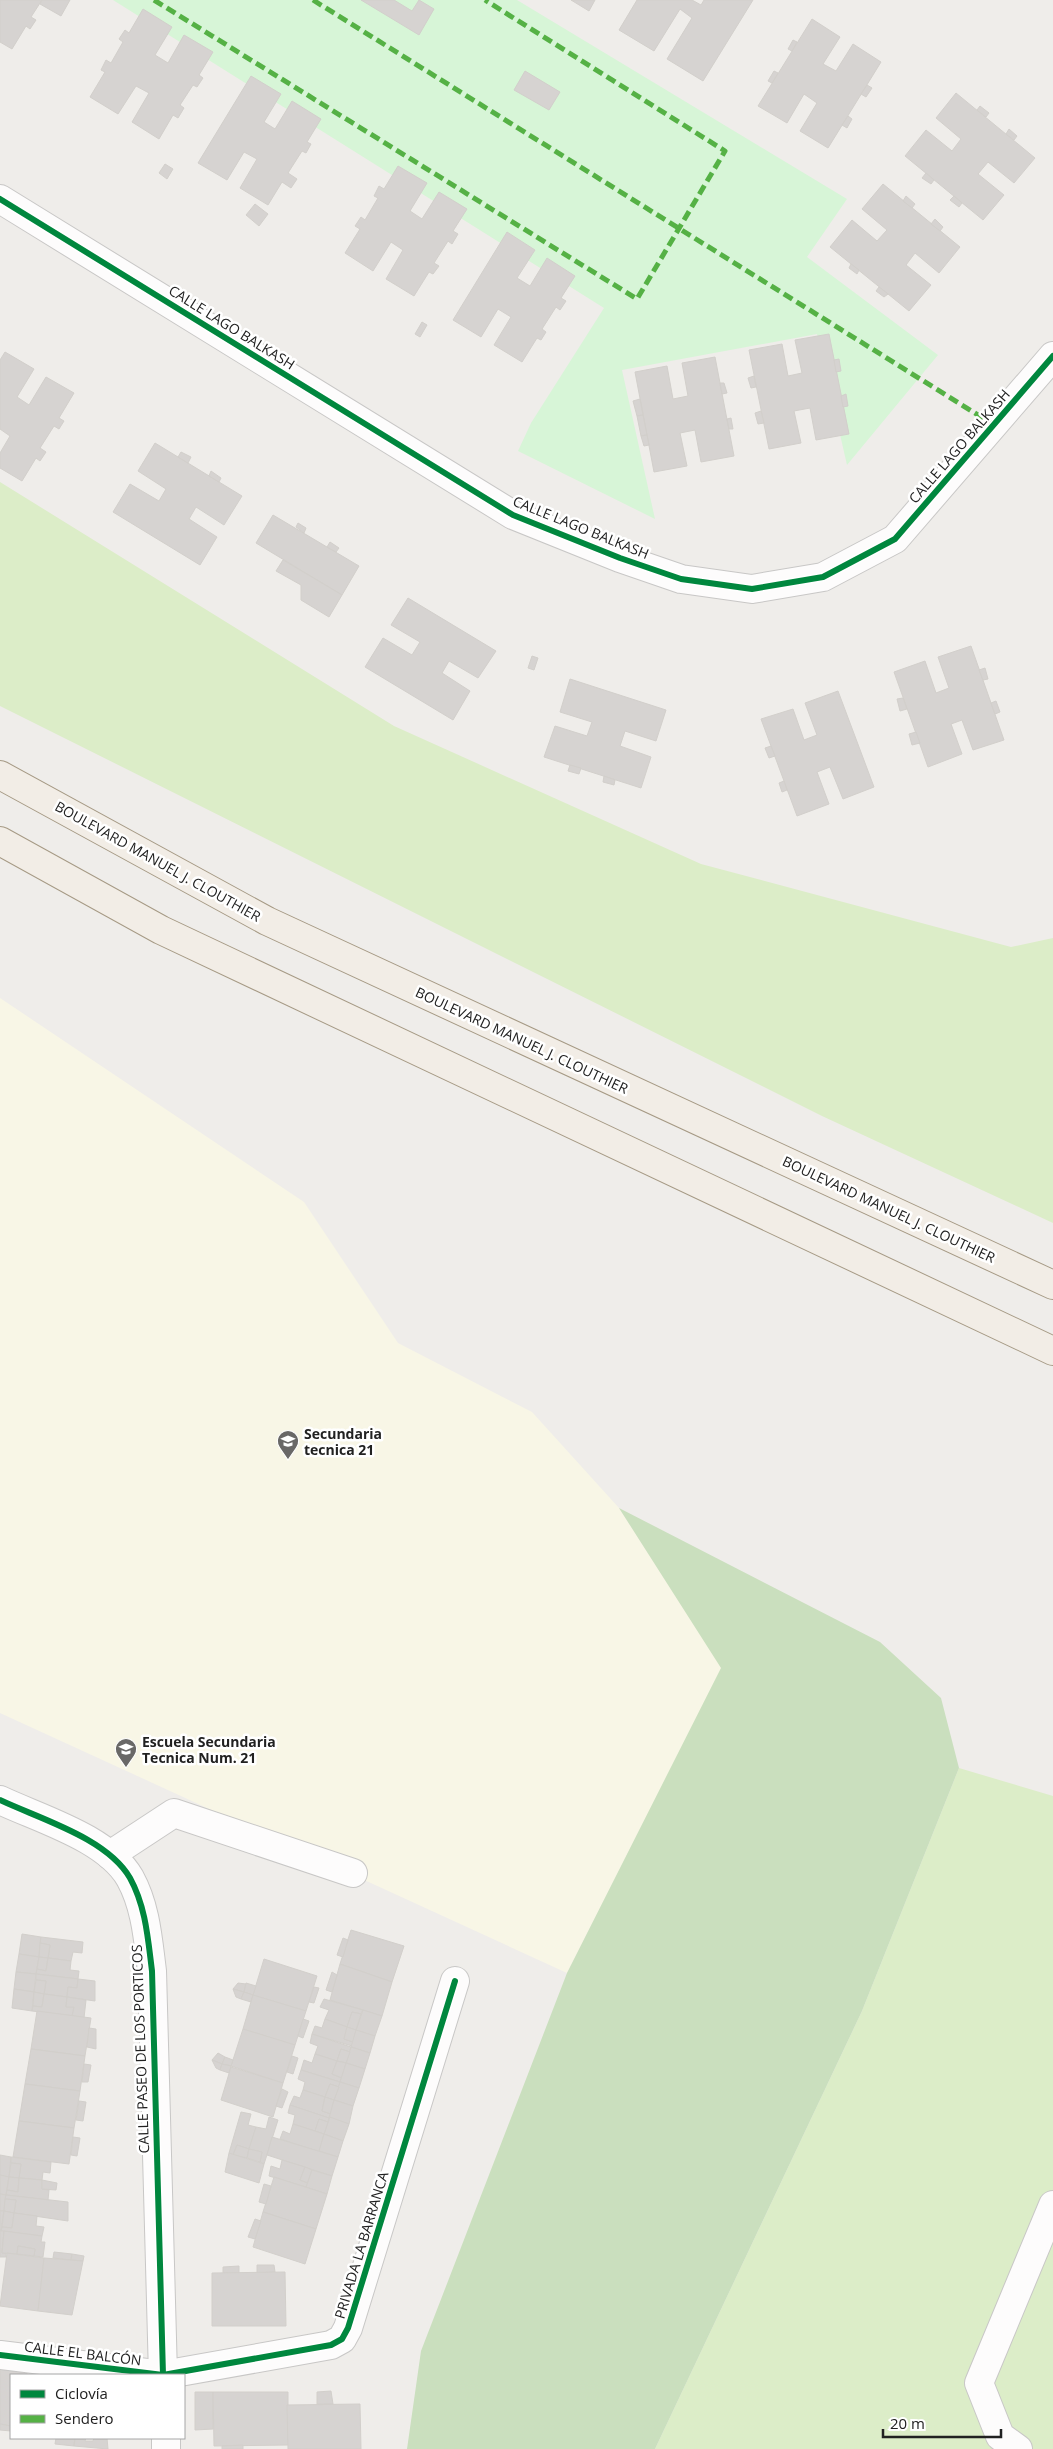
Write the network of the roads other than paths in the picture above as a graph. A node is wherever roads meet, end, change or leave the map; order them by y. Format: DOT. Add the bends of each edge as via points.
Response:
graph roads {
  1 [pos="0,199"];
  2 [pos="1053,356"];
  3 [pos="0,775"];
  4 [pos="0,842"];
  5 [pos="1053,1285"];
  6 [pos="1053,1351"];
  7 [pos="0,1800"];
  8 [pos="110,1854"];
  9 [pos="353,1873"];
  10 [pos="455,1981"];
  11 [pos="1053,2205"];
  12 [pos="0,2355"];
  13 [pos="154,2374"];
  14 [pos="162,2374"];
  15 [pos="167,2374"];
  16 [pos="1018,2449"];
  1 -- 2 [label="street, CALLE LAGO BALKASH" via="513,515 681,579 752,588 822,577 896,539"];
  3 -- 5 [label="main road, BOULEVARD MANUEL J. CLOUTHIER" via="268,921"];
  4 -- 6 [label="main road" via="161,930"];
  7 -- 8 [label="street, CALLE PASEO DE LOS PORTICOS" via="84,1838"];
  8 -- 9 [label="street" via="174,1813"];
  8 -- 14 [label="street, CALLE PASEO DE LOS PORTICOS" via="129,1877 140,1902 149,1947"];
  10 -- 15 [label="street, PRIVADA LA BARRANCA" via="342,2339 331,2344"];
  11 -- 16 [label="street" via="980,2383 1000,2436"];
  12 -- 13 [label="street, CALLE EL BALCÓN"];
}
